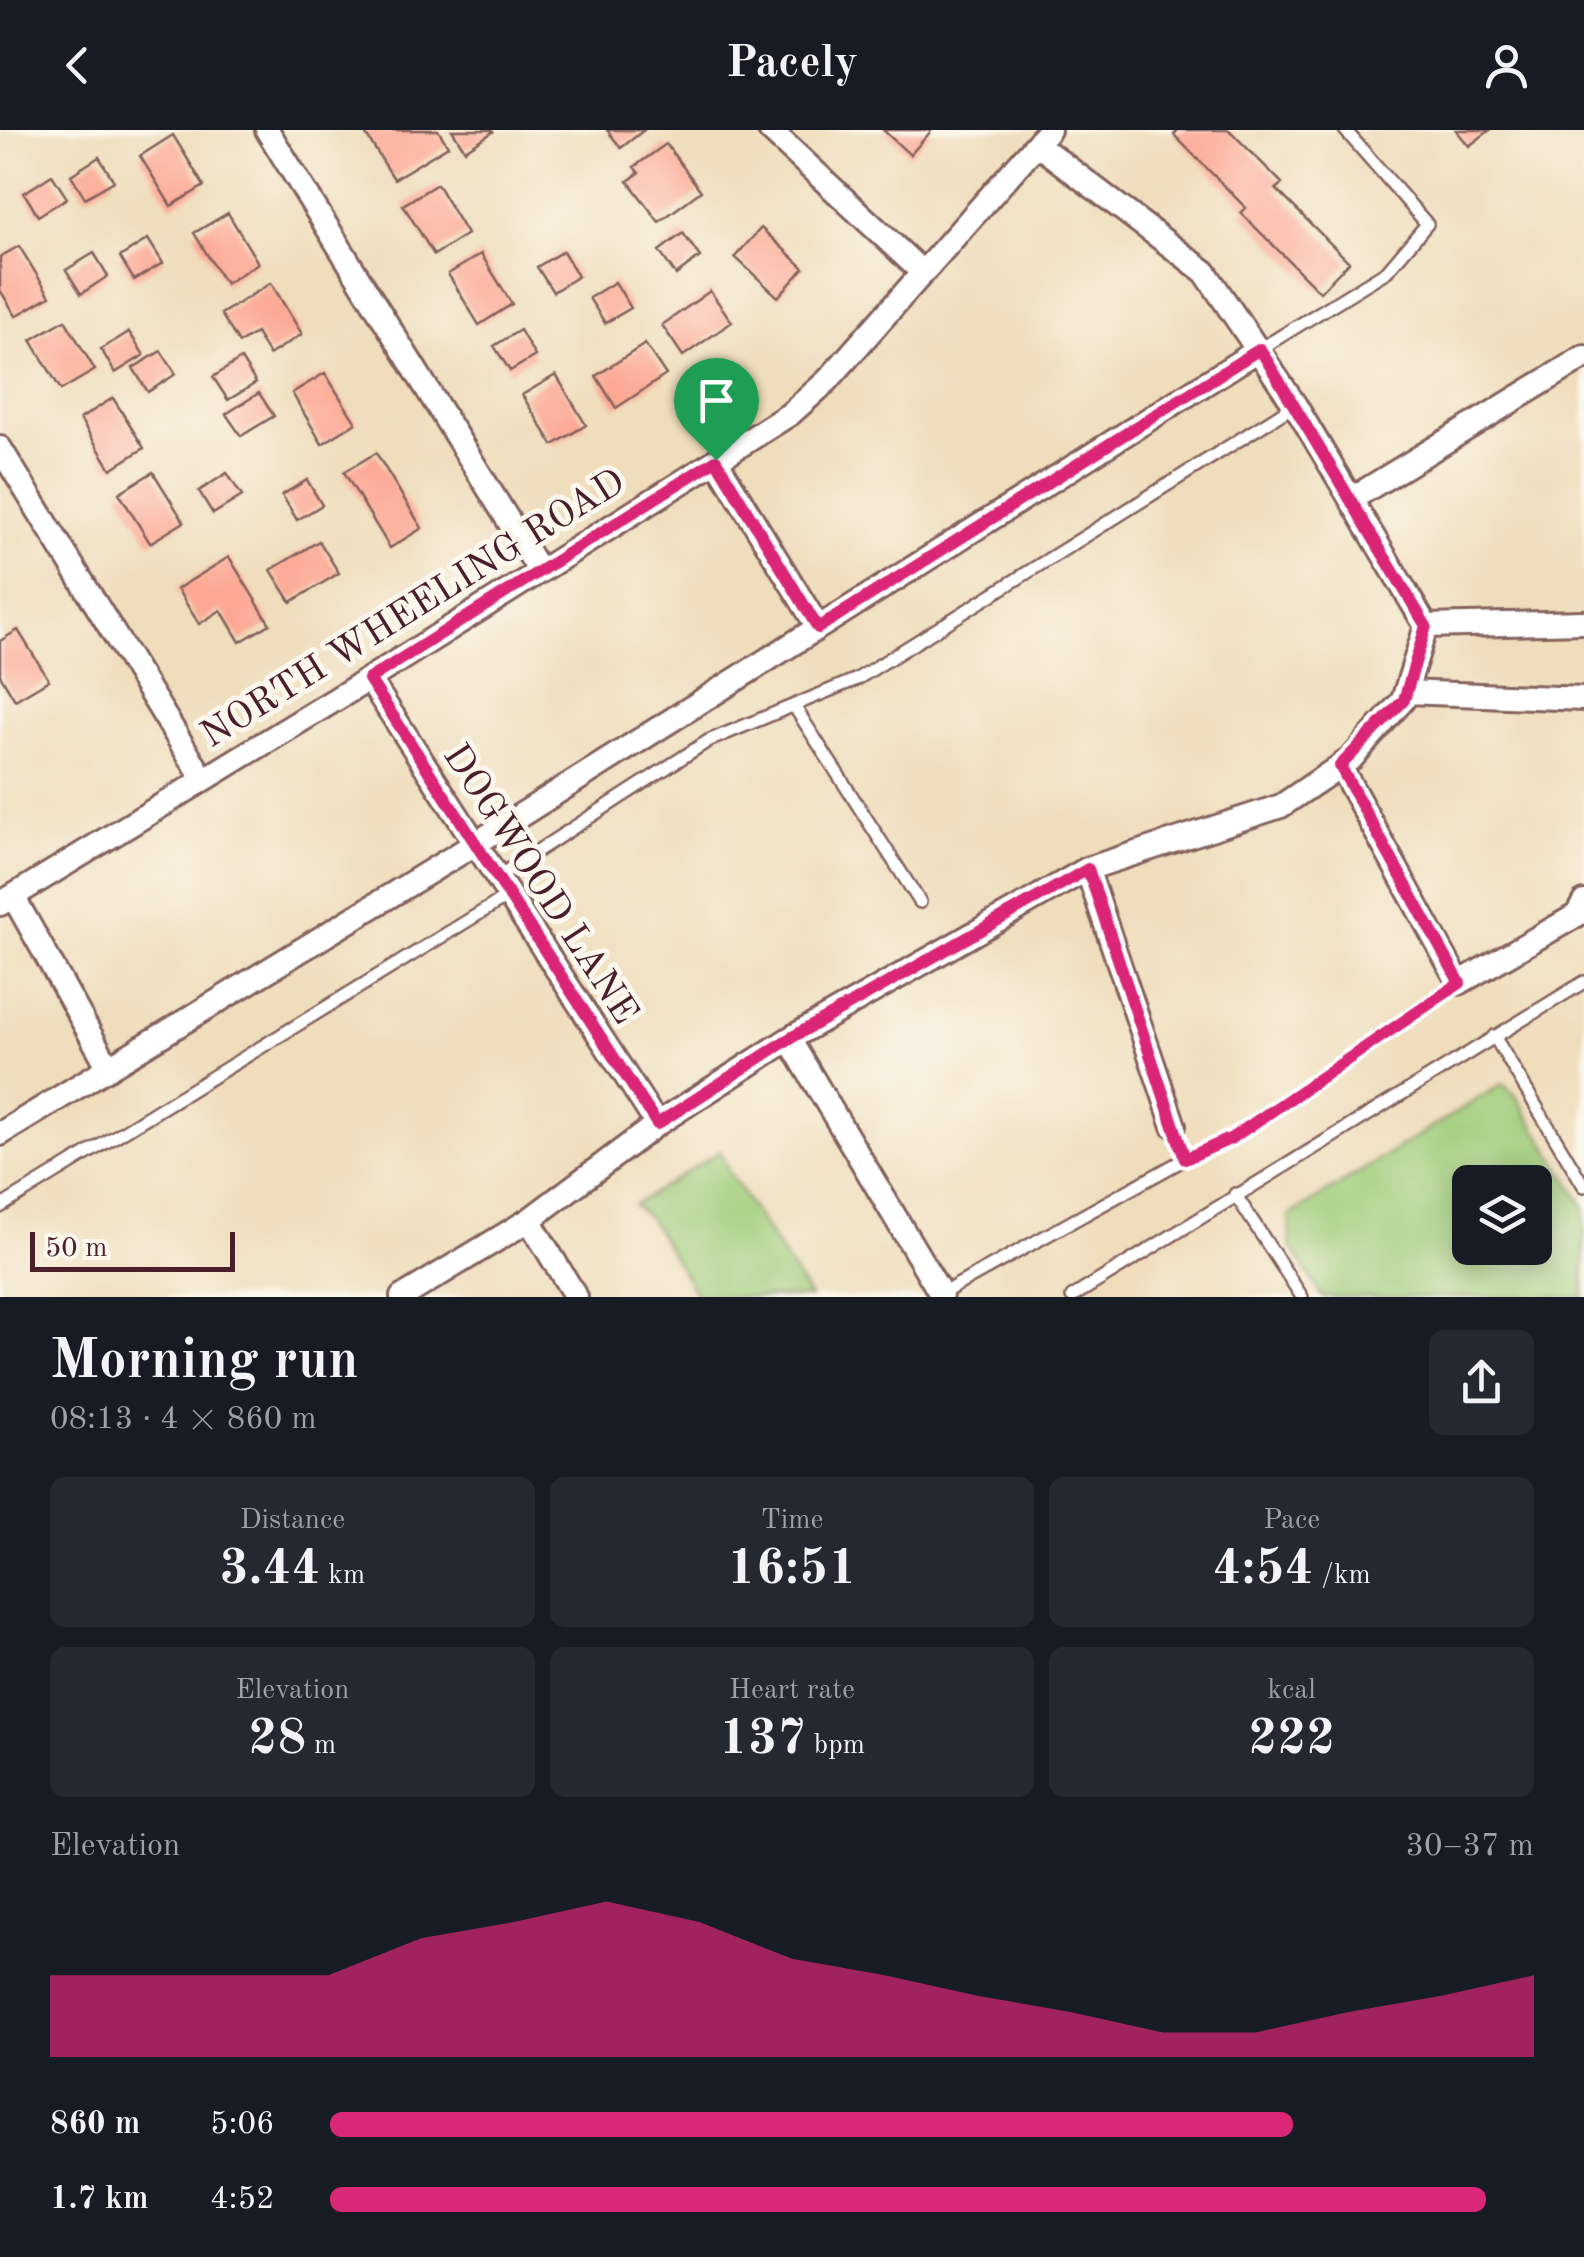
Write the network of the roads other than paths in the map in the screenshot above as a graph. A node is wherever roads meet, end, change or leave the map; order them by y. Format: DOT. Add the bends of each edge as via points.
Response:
graph roads {
  1 [pos="267,130"];
  2 [pos="770,130"];
  3 [pos="1344,130"];
  4 [pos="1043,137"];
  5 [pos="922,272"];
  6 [pos="1260,349"];
  7 [pos="1584,356"];
  8 [pos="1295,405"];
  9 [pos="0,448"];
  10 [pos="716,460"];
  11 [pos="1352,498"];
  12 [pos="539,570"];
  13 [pos="1584,622"];
  14 [pos="1426,626"];
  15 [pos="818,628"];
  16 [pos="369,679"];
  17 [pos="1406,692"];
  18 [pos="1584,699"];
  19 [pos="794,706"];
  20 [pos="1340,766"];
  21 [pos="202,777"];
  22 [pos="475,844"];
  23 [pos="1088,869"];
  24 [pos="502,886"];
  25 [pos="7,900"];
  26 [pos="920,902"];
  27 [pos="1584,902"];
  28 [pos="1584,982"];
  29 [pos="1460,983"];
  30 [pos="1494,1036"];
  31 [pos="789,1039"];
  32 [pos="108,1068"];
  33 [pos="657,1124"];
  34 [pos="1174,1126"];
  35 [pos="0,1134"];
  36 [pos="1185,1159"];
  37 [pos="1584,1186"];
  38 [pos="1235,1194"];
  39 [pos="0,1207"];
  40 [pos="529,1220"];
  41 [pos="941,1294"];
  42 [pos="402,1297"];
  43 [pos="576,1297"];
  44 [pos="1072,1297"];
  45 [pos="1302,1297"];
  1 -- 12 [label="street"];
  2 -- 5 [label="street"];
  3 -- 6 [label="lane" via="1428,224 1386,271"];
  4 -- 5 [label="street, NORTH WHEELING ROAD"];
  4 -- 6 [label="street" via="1206,272"];
  5 -- 10 [label="street, NORTH WHEELING ROAD" via="827,382"];
  6 -- 8 [label="street"];
  6 -- 15 [label="street"];
  7 -- 11 [label="street"];
  8 -- 11 [label="street"];
  8 -- 19 [label="lane" via="857,680"];
  9 -- 21 [label="street"];
  10 -- 12 [label="street, NORTH WHEELING ROAD"];
  10 -- 15 [label="street"];
  11 -- 14 [label="street"];
  12 -- 16 [label="street, NORTH WHEELING ROAD"];
  13 -- 14 [label="street"];
  14 -- 17 [label="street"];
  15 -- 22 [label="street"];
  16 -- 21 [label="street, NORTH WHEELING ROAD"];
  16 -- 22 [label="street, DOGWOOD LANE"];
  17 -- 18 [label="street"];
  17 -- 20 [label="street"];
  19 -- 24 [label="lane" via="708,741"];
  19 -- 26 [label="lane"];
  20 -- 23 [label="street" via="1281,806"];
  20 -- 29 [label="street"];
  21 -- 25 [label="street, NORTH WHEELING ROAD"];
  22 -- 24 [label="street, DOGWOOD LANE"];
  22 -- 32 [label="street"];
  23 -- 31 [label="street"];
  23 -- 34 [label="street"];
  24 -- 33 [label="street, DOGWOOD LANE"];
  24 -- 39 [label="lane"];
  25 -- 32 [label="street"];
  27 -- 29 [label="street" via="1577,915"];
  28 -- 30 [label="lane"];
  29 -- 36 [label="lane" via="1232,1138"];
  30 -- 37 [label="lane"];
  30 -- 38 [label="lane"];
  31 -- 33 [label="street"];
  31 -- 41 [label="street"];
  32 -- 35 [label="street"];
  33 -- 40 [label="street"];
  34 -- 36 [label="lane"];
  36 -- 41 [label="lane"];
  38 -- 44 [label="lane"];
  38 -- 45 [label="lane"];
  40 -- 42 [label="street"];
  40 -- 43 [label="street"];
}
